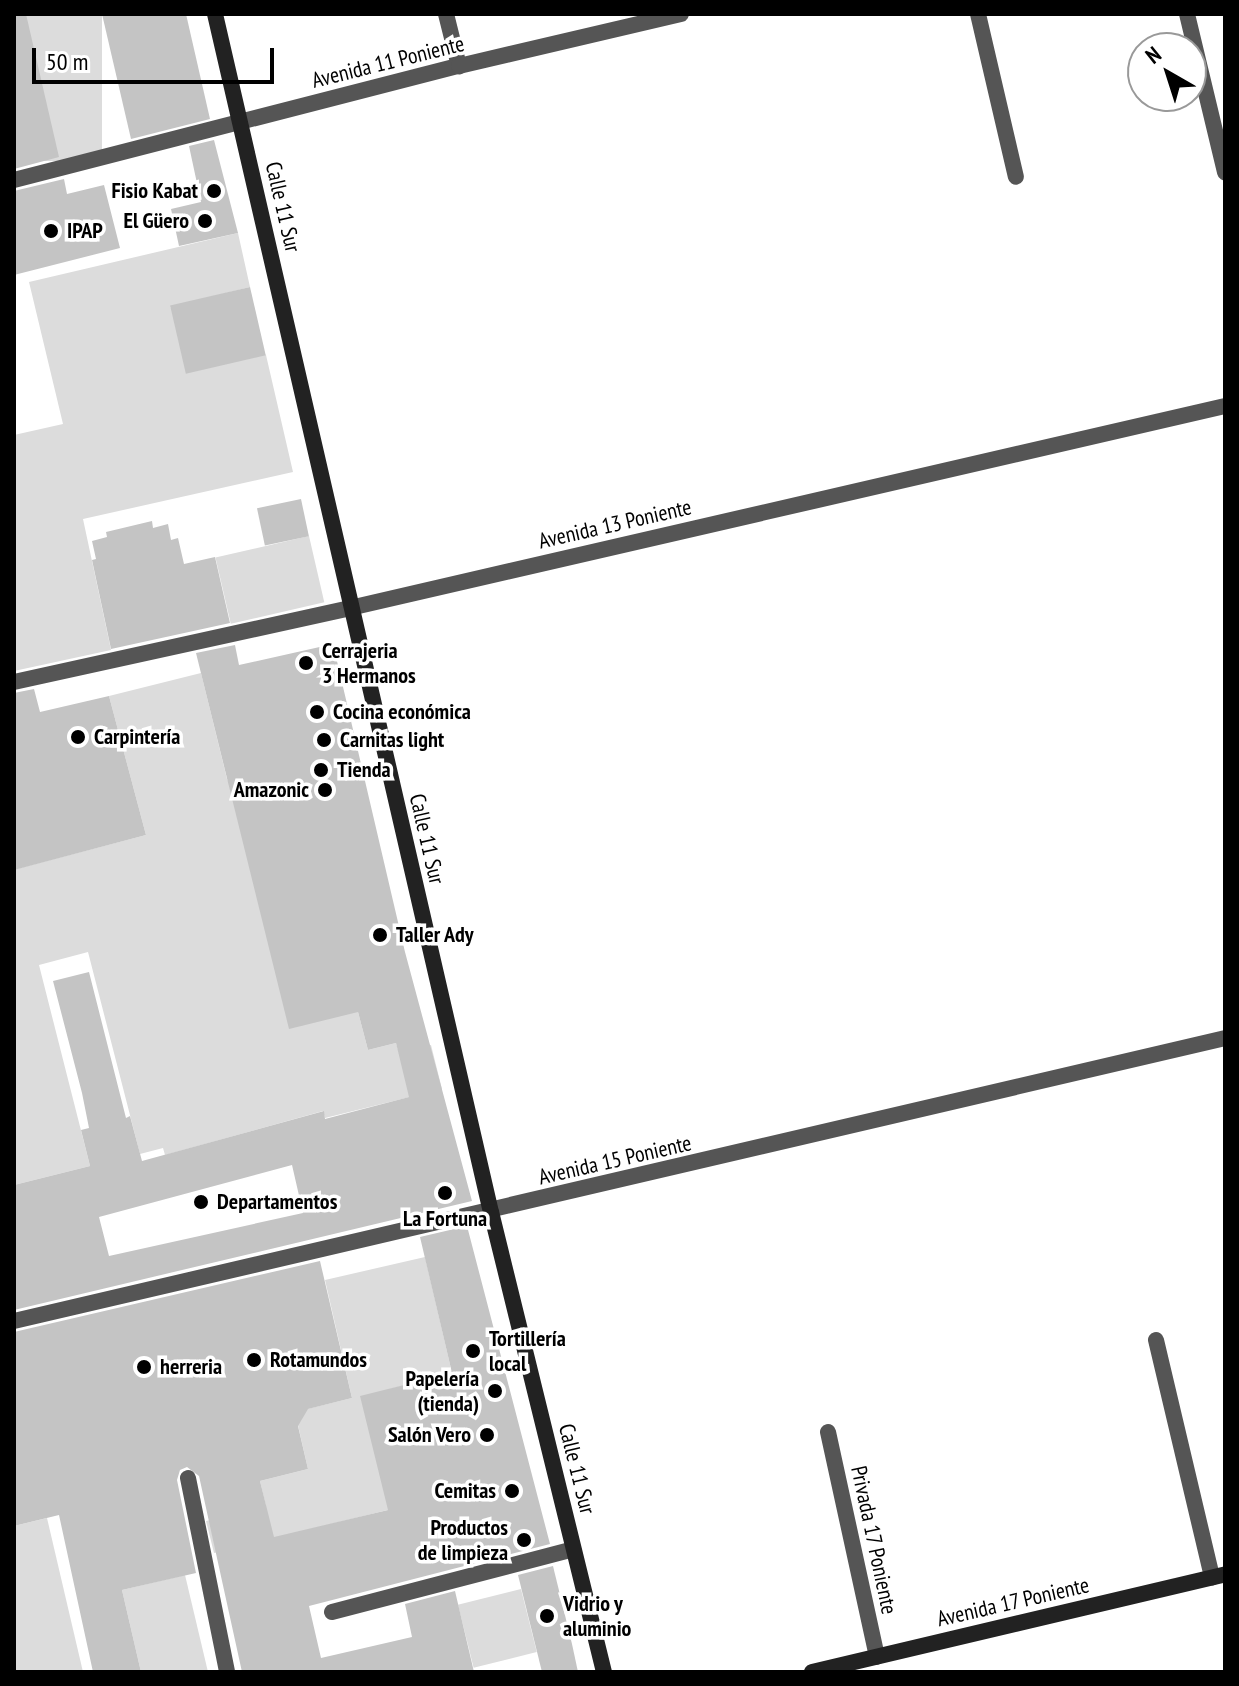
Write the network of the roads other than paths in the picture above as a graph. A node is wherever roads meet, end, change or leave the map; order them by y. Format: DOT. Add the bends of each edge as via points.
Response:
graph roads {
  1 [pos="215,14"];
  2 [pos="446,14"];
  3 [pos="681,14"];
  4 [pos="978,14"];
  5 [pos="1187,14"];
  6 [pos="459,66"];
  7 [pos="241,123"];
  8 [pos="1225,172"];
  9 [pos="1016,177"];
  10 [pos="14,180"];
  11 [pos="1225,406"];
  12 [pos="350,608"];
  13 [pos="14,682"];
  14 [pos="1225,1038"];
  15 [pos="491,1212"];
  16 [pos="14,1321"];
  17 [pos="1156,1340"];
  18 [pos="828,1432"];
  19 [pos="188,1478"];
  20 [pos="573,1549"];
  21 [pos="1218,1576"];
  22 [pos="332,1612"];
  23 [pos="877,1657"];
  24 [pos="227,1672"];
  25 [pos="604,1672"];
  26 [pos="812,1672"];
  1 -- 7 [label="street, Calle 11 Sur"];
  2 -- 6 [label="street"];
  3 -- 6 [label="street, Avenida 11 Poniente"];
  4 -- 9 [label="street"];
  5 -- 8 [label="street"];
  6 -- 7 [label="street, Avenida 11 Poniente"];
  7 -- 10 [label="street, Avenida 11 Poniente"];
  7 -- 12 [label="street, Calle 11 Sur"];
  11 -- 12 [label="street, Avenida 13 Poniente"];
  12 -- 13 [label="street, Avenida 13 Poniente"];
  12 -- 15 [label="street, Calle 11 Sur"];
  14 -- 15 [label="street, Avenida 15 Poniente"];
  15 -- 16 [label="street, Avenida 15 Poniente"];
  15 -- 20 [label="street, Calle 11 Sur"];
  17 -- 21 [label="street"];
  18 -- 23 [label="street, Privada 17 Poniente"];
  19 -- 24 [label="street"];
  20 -- 22 [label="street"];
  20 -- 25 [label="street, Calle 11 Sur"];
  21 -- 23 [label="street, Avenida 17 Poniente"];
  23 -- 26 [label="street, Avenida 17 Poniente"];
}
